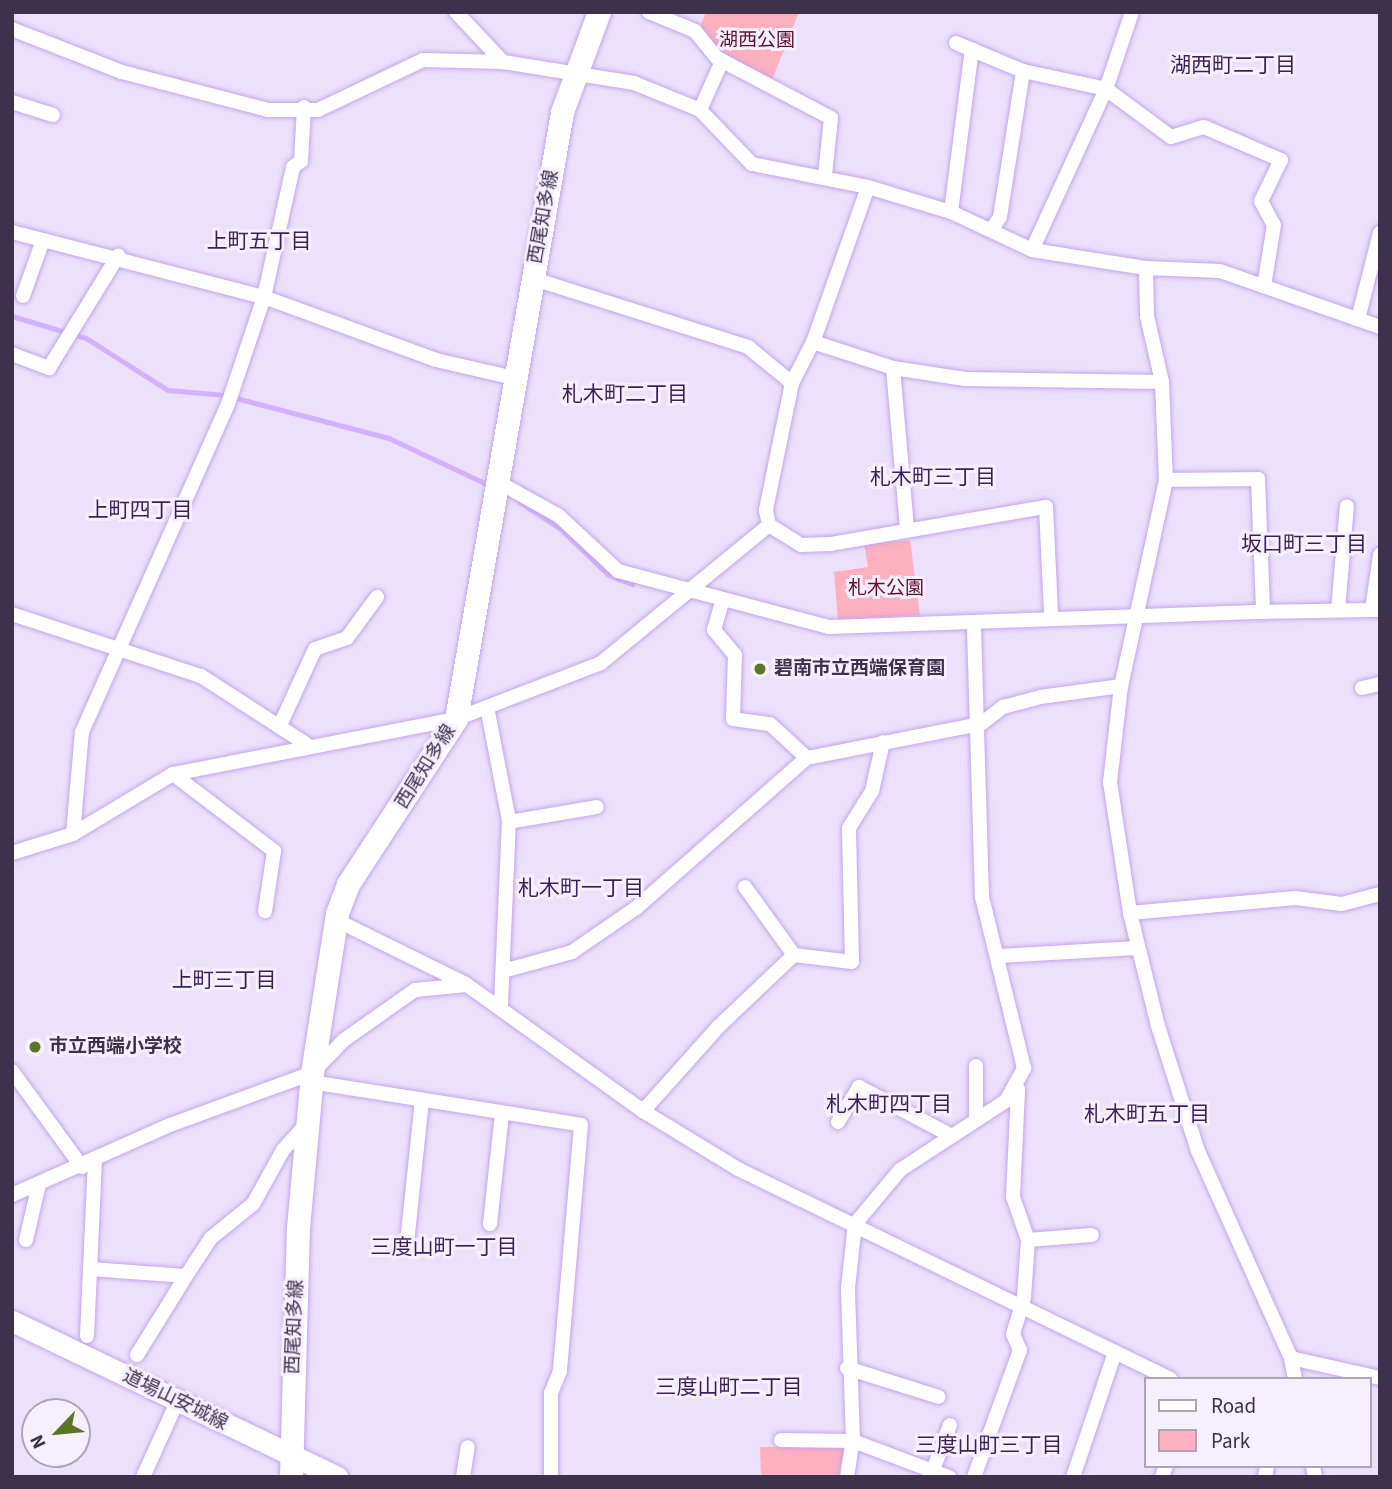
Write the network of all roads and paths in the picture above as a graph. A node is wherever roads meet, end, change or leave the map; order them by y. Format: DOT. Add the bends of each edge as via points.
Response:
graph roads {
  1 [pos="456,12"];
  2 [pos="599,12"];
  3 [pos="649,12"];
  4 [pos="1132,12"];
  5 [pos="12,29"];
  6 [pos="956,43"];
  7 [pos="972,49"];
  8 [pos="722,61"];
  9 [pos="503,62"];
  10 [pos="572,71"];
  11 [pos="1023,71"];
  12 [pos="1105,89"];
  13 [pos="12,102"];
  14 [pos="304,107"];
  15 [pos="700,110"];
  16 [pos="53,115"];
  17 [pos="825,175"];
  18 [pos="868,187"];
  19 [pos="951,212"];
  20 [pos="992,229"];
  21 [pos="1380,233"];
  22 [pos="13,236"];
  23 [pos="43,240"];
  24 [pos="1032,250"];
  25 [pos="118,256"];
  26 [pos="1146,268"];
  27 [pos="534,279"];
  28 [pos="1264,286"];
  29 [pos="23,296"];
  30 [pos="264,297"];
  31 [pos="1358,319"];
  32 [pos="1380,327"];
  33 [pos="813,342"];
  34 [pos="12,354"];
  35 [pos="893,368"];
  36 [pos="518,379"];
  37 [pos="1162,382"];
  38 [pos="792,383"];
  39 [pos="1166,480"];
  40 [pos="500,483"];
  41 [pos="1347,506"];
  42 [pos="769,525"];
  43 [pos="907,528"];
  44 [pos="1380,555"];
  45 [pos="693,593"];
  46 [pos="377,597"];
  47 [pos="722,602"];
  48 [pos="1338,610"];
  49 [pos="1376,610"];
  50 [pos="1263,612"];
  51 [pos="12,614"];
  52 [pos="1051,615"];
  53 [pos="1136,621"];
  54 [pos="974,623"];
  55 [pos="123,650"];
  56 [pos="1380,684"];
  57 [pos="1121,686"];
  58 [pos="1362,688"];
  59 [pos="486,707"];
  60 [pos="456,719"];
  61 [pos="281,723"];
  62 [pos="981,724"];
  63 [pos="883,742"];
  64 [pos="306,744"];
  65 [pos="807,758"];
  66 [pos="173,774"];
  67 [pos="597,807"];
  68 [pos="509,822"];
  69 [pos="73,834"];
  70 [pos="12,853"];
  71 [pos="745,887"];
  72 [pos="1380,894"];
  73 [pos="265,911"];
  74 [pos="1130,913"];
  75 [pos="336,920"];
  76 [pos="1138,948"];
  77 [pos="794,956"];
  78 [pos="998,956"];
  79 [pos="503,971"];
  80 [pos="467,985"];
  81 [pos="501,1006"];
  82 [pos="976,1066"];
  83 [pos="12,1071"];
  84 [pos="311,1077"];
  85 [pos="1018,1089"];
  86 [pos="422,1100"];
  87 [pos="643,1111"];
  88 [pos="502,1112"];
  89 [pos="976,1120"];
  90 [pos="838,1122"];
  91 [pos="307,1123"];
  92 [pos="953,1136"];
  93 [pos="89,1163"];
  94 [pos="39,1184"];
  95 [pos="12,1195"];
  96 [pos="490,1224"];
  97 [pos="855,1224"];
  98 [pos="1092,1236"];
  99 [pos="26,1240"];
  100 [pos="1028,1240"];
  101 [pos="407,1243"];
  102 [pos="90,1269"];
  103 [pos="186,1276"];
  104 [pos="1021,1307"];
  105 [pos="12,1321"];
  106 [pos="87,1336"];
  107 [pos="1115,1352"];
  108 [pos="137,1355"];
  109 [pos="1291,1358"];
  110 [pos="847,1368"];
  111 [pos="1167,1377"];
  112 [pos="1295,1377"];
  113 [pos="1380,1378"];
  114 [pos="939,1397"];
  115 [pos="178,1401"];
  116 [pos="950,1424"];
  117 [pos="781,1440"];
  118 [pos="853,1441"];
  119 [pos="468,1447"];
  120 [pos="291,1467"];
  121 [pos="933,1470"];
  122 [pos="143,1477"];
  123 [pos="338,1477"];
  124 [pos="463,1477"];
  125 [pos="551,1477"];
  126 [pos="848,1477"];
  127 [pos="948,1477"];
  128 [pos="974,1477"];
  129 [pos="1073,1477"];
  1 -- 9 [label="street"];
  2 -- 10 [label="main road, 西尾知多線"];
  3 -- 8 [label="street" via="695,31"];
  4 -- 12 [label="street"];
  5 -- 14 [label="street" via="122,72 247,107"];
  6 -- 7 [label="street"];
  7 -- 11 [label="street"];
  7 -- 19 [label="street"];
  8 -- 15 [label="street"];
  8 -- 17 [label="street" via="831,118"];
  9 -- 10 [label="street"];
  9 -- 14 [label="street" via="423,60 318,110"];
  10 -- 15 [label="street" via="634,83"];
  10 -- 27 [label="main road, 西尾知多線"];
  11 -- 12 [label="street"];
  11 -- 20 [label="street" via="1000,217"];
  12 -- 24 [label="street"];
  12 -- 28 [label="street" via="1171,137 1204,127 1281,160 1261,201 1274,225"];
  13 -- 16 [label="street"];
  14 -- 30 [label="street" via="301,161 293,167"];
  15 -- 17 [label="street" via="752,164"];
  17 -- 18 [label="street"];
  18 -- 19 [label="street"];
  18 -- 33 [label="street"];
  19 -- 20 [label="street"];
  20 -- 24 [label="street"];
  21 -- 31 [label="street"];
  22 -- 23 [label="street"];
  23 -- 25 [label="street"];
  23 -- 29 [label="street"];
  24 -- 26 [label="street"];
  25 -- 30 [label="street"];
  25 -- 34 [label="street" via="50,368"];
  26 -- 28 [label="street" via="1220,271"];
  26 -- 37 [label="street" via="1147,316"];
  27 -- 36 [label="main road, 西尾知多線"];
  27 -- 38 [label="street" via="748,346"];
  28 -- 31 [label="street"];
  30 -- 36 [label="street" via="436,360"];
  30 -- 55 [label="street" via="228,404"];
  31 -- 32 [label="street"];
  33 -- 35 [label="street"];
  33 -- 38 [label="street"];
  35 -- 37 [label="street" via="965,379"];
  35 -- 43 [label="street"];
  36 -- 40 [label="main road, 西尾知多線"];
  37 -- 39 [label="street"];
  38 -- 42 [label="street" via="766,510"];
  39 -- 50 [label="street" via="1258,479"];
  39 -- 53 [label="street"];
  40 -- 45 [label="street" via="559,516 618,571"];
  40 -- 60 [label="main road, 西尾知多線"];
  41 -- 48 [label="street"];
  42 -- 43 [label="street" via="801,545"];
  42 -- 45 [label="street"];
  43 -- 52 [label="street" via="1046,507"];
  44 -- 49 [label="street"];
  45 -- 47 [label="street"];
  45 -- 59 [label="street" via="601,663"];
  46 -- 61 [label="street" via="347,638 315,649"];
  47 -- 54 [label="street" via="829,627"];
  47 -- 65 [label="street" via="714,630 735,655 733,719 771,723"];
  48 -- 49 [label="street"];
  48 -- 50 [label="street"];
  50 -- 53 [label="street"];
  51 -- 55 [label="street"];
  52 -- 53 [label="street"];
  52 -- 54 [label="street"];
  53 -- 57 [label="street"];
  54 -- 62 [label="street"];
  55 -- 61 [label="street" via="201,676"];
  55 -- 69 [label="street" via="82,732"];
  56 -- 58 [label="street"];
  57 -- 62 [label="street" via="1003,707"];
  57 -- 74 [label="street" via="1110,782"];
  59 -- 60 [label="street"];
  59 -- 68 [label="street" via="496,731"];
  60 -- 64 [label="street"];
  60 -- 75 [label="main road, 西尾知多線" via="348,884"];
  61 -- 64 [label="street"];
  62 -- 63 [label="street"];
  62 -- 78 [label="street" via="982,897"];
  63 -- 65 [label="street"];
  63 -- 77 [label="street" via="872,791 849,828 852,961"];
  64 -- 66 [label="street"];
  65 -- 79 [label="street" via="636,908 572,952"];
  66 -- 69 [label="street"];
  66 -- 73 [label="street" via="274,851"];
  67 -- 68 [label="street"];
  68 -- 79 [label="street"];
  69 -- 70 [label="street"];
  71 -- 77 [label="street"];
  72 -- 74 [label="street" via="1342,904 1295,898"];
  74 -- 76 [label="street"];
  75 -- 80 [label="street"];
  75 -- 84 [label="main road, 西尾知多線"];
  76 -- 78 [label="street"];
  76 -- 109 [label="street" via="1198,1151"];
  77 -- 87 [label="street" via="718,1027"];
  78 -- 85 [label="street" via="1024,1068"];
  79 -- 81 [label="street"];
  80 -- 81 [label="street"];
  80 -- 84 [label="street" via="415,990 344,1040"];
  81 -- 87 [label="street"];
  82 -- 89 [label="street"];
  83 -- 93 [label="street"];
  84 -- 86 [label="street"];
  84 -- 91 [label="main road, 西尾知多線"];
  84 -- 93 [label="street"];
  85 -- 89 [label="street"];
  85 -- 100 [label="street" via="1013,1197"];
  86 -- 88 [label="street"];
  86 -- 101 [label="street"];
  87 -- 97 [label="street" via="738,1169"];
  88 -- 96 [label="street"];
  88 -- 125 [label="street" via="581,1125 560,1371 551,1392"];
  89 -- 92 [label="street"];
  90 -- 92 [label="street" via="859,1087"];
  91 -- 103 [label="street" via="283,1150 253,1204 211,1238"];
  91 -- 120 [label="main road, 西尾知多線"];
  92 -- 97 [label="street" via="900,1170"];
  93 -- 94 [label="street"];
  93 -- 102 [label="street"];
  94 -- 95 [label="street"];
  94 -- 99 [label="street"];
  97 -- 104 [label="street"];
  97 -- 110 [label="street"];
  98 -- 100 [label="street"];
  100 -- 104 [label="street"];
  102 -- 103 [label="street"];
  102 -- 106 [label="street"];
  103 -- 108 [label="street"];
  104 -- 107 [label="street"];
  104 -- 128 [label="street" via="1013,1334 1020,1350"];
  105 -- 115 [label="main road, 道場山安城線"];
  107 -- 111 [label="street"];
  107 -- 129 [label="street"];
  109 -- 112 [label="street"];
  109 -- 113 [label="street"];
  110 -- 114 [label="street"];
  110 -- 118 [label="street"];
  115 -- 120 [label="main road, 道場山安城線"];
  115 -- 122 [label="street"];
  116 -- 121 [label="street"];
  117 -- 118 [label="street"];
  118 -- 121 [label="street"];
  118 -- 126 [label="street"];
  119 -- 124 [label="street"];
  120 -- 123 [label="main road, 道場山安城線"];
  121 -- 127 [label="street"];
}
